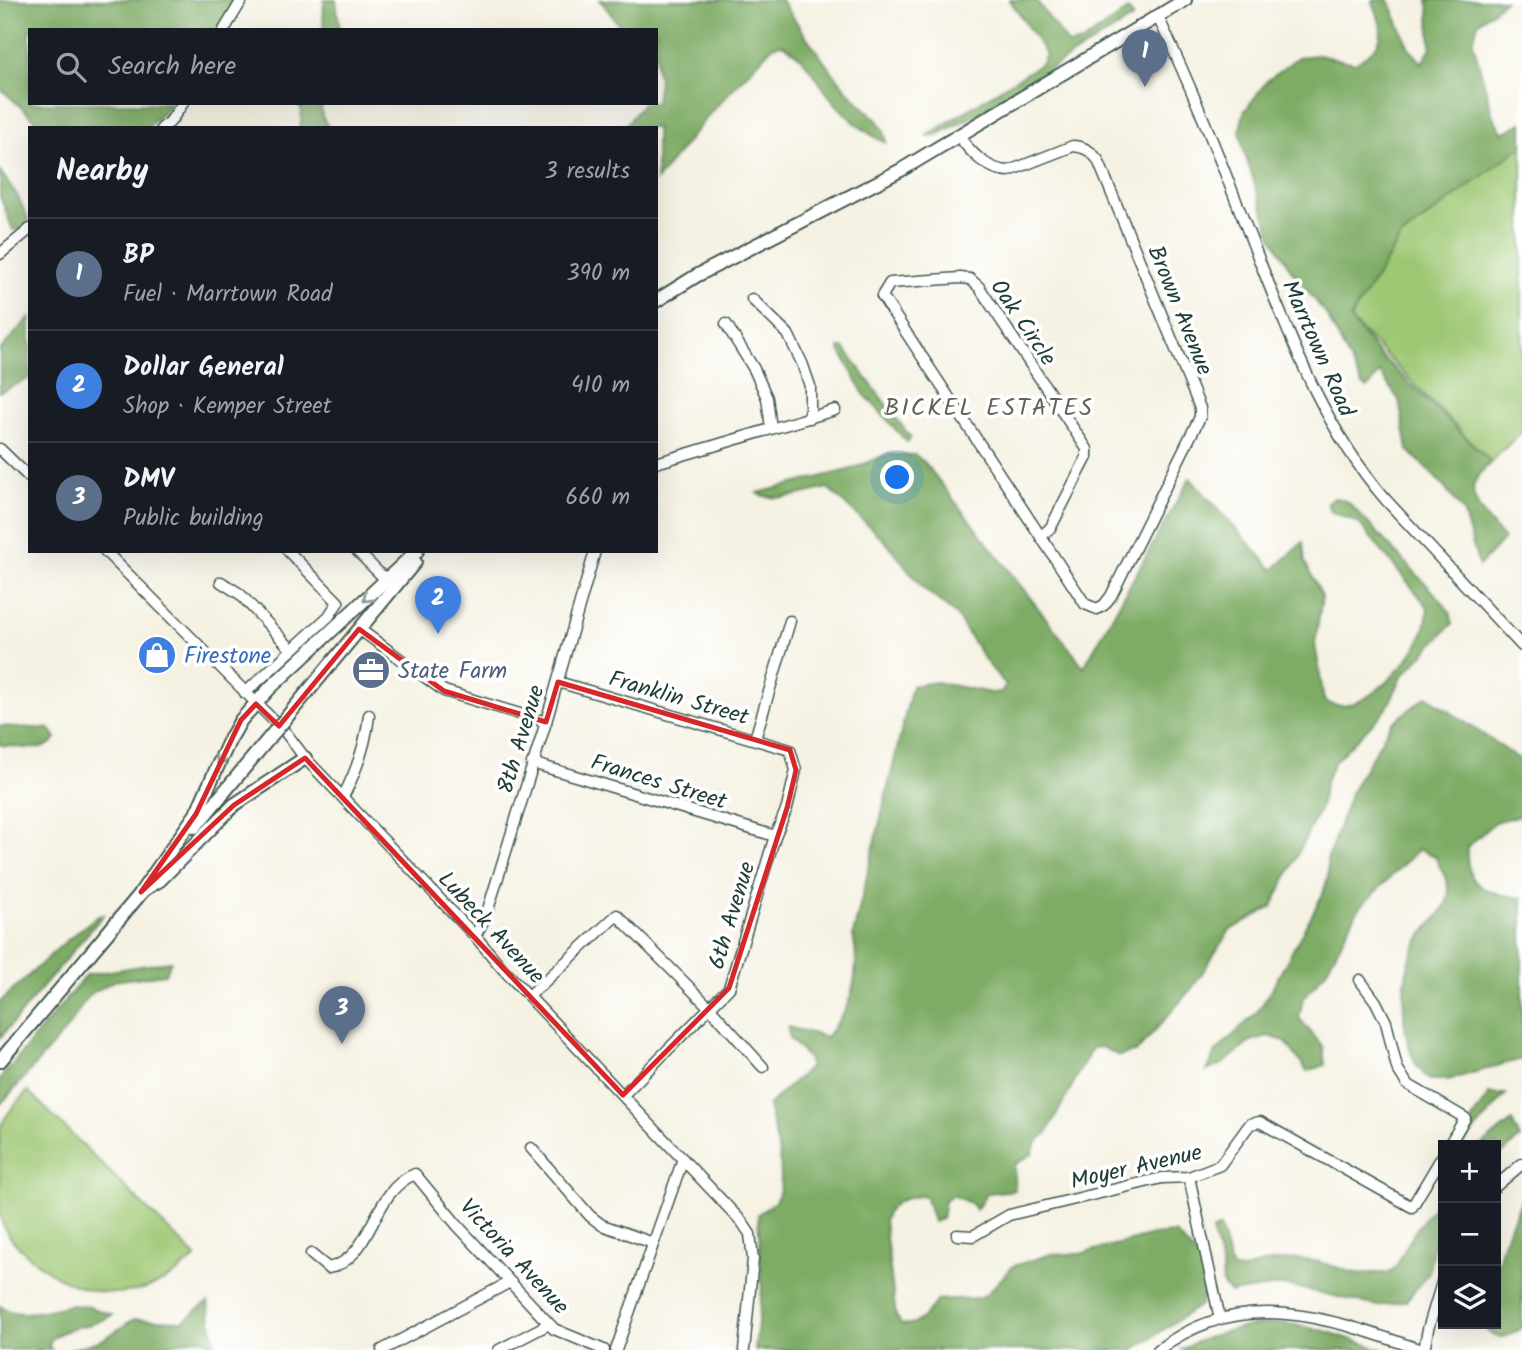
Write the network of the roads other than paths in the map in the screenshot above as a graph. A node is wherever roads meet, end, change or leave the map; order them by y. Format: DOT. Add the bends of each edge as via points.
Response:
graph roads {
  1 [pos="242,0"];
  2 [pos="1185,0"];
  3 [pos="1158,17"];
  4 [pos="225,28"];
  5 [pos="182,105"];
  6 [pos="165,126"];
  7 [pos="959,136"];
  8 [pos="28,231"];
  9 [pos="0,254"];
  10 [pos="752,299"];
  11 [pos="658,300"];
  12 [pos="726,324"];
  13 [pos="835,410"];
  14 [pos="810,418"];
  15 [pos="771,428"];
  16 [pos="0,449"];
  17 [pos="658,462"];
  18 [pos="28,476"];
  19 [pos="1041,537"];
  20 [pos="107,553"];
  21 [pos="290,553"];
  22 [pos="359,553"];
  23 [pos="415,553"];
  24 [pos="422,553"];
  25 [pos="594,553"];
  26 [pos="386,580"];
  27 [pos="221,582"];
  28 [pos="1090,608"];
  29 [pos="790,621"];
  30 [pos="359,629"];
  31 [pos="1522,646"];
  32 [pos="292,650"];
  33 [pos="558,682"];
  34 [pos="244,692"];
  35 [pos="256,704"];
  36 [pos="369,715"];
  37 [pos="546,722"];
  38 [pos="281,732"];
  39 [pos="755,738"];
  40 [pos="790,750"];
  41 [pos="305,758"];
  42 [pos="532,763"];
  43 [pos="343,797"];
  44 [pos="775,836"];
  45 [pos="141,892"];
  46 [pos="475,936"];
  47 [pos="1360,980"];
  48 [pos="529,996"];
  49 [pos="710,1008"];
  50 [pos="0,1061"];
  51 [pos="763,1067"];
  52 [pos="623,1096"];
  53 [pos="1452,1140"];
  54 [pos="531,1148"];
  55 [pos="683,1159"];
  56 [pos="1438,1164"];
  57 [pos="1522,1164"];
  58 [pos="1189,1177"];
  59 [pos="1501,1182"];
  60 [pos="957,1235"];
  61 [pos="653,1242"];
  62 [pos="311,1254"];
  63 [pos="510,1282"];
  64 [pos="1438,1296"];
  65 [pos="1220,1319"];
  66 [pos="549,1324"];
  67 [pos="382,1350"];
  68 [pos="499,1350"];
  69 [pos="604,1350"];
  70 [pos="616,1350"];
  71 [pos="744,1350"];
  72 [pos="1158,1350"];
  73 [pos="1423,1350"];
  1 -- 4 [label="street"];
  2 -- 3 [label="main road"];
  3 -- 7 [label="main road"];
  3 -- 31 [label="street, Marrtown Road" via="1189,80 1303,368 1334,430 1372,484"];
  5 -- 6 [label="street"];
  7 -- 11 [label="main road" via="696,275"];
  7 -- 28 [label="street, Brown Avenue" via="975,156 1001,171 1073,146 1093,152 1200,408 1200,417 1111,596 1104,605"];
  8 -- 9 [label="street"];
  10 -- 14 [label="street" via="788,334 810,386"];
  12 -- 15 [label="street" via="767,398"];
  13 -- 14 [label="street"];
  14 -- 15 [label="street"];
  15 -- 17 [label="street"];
  16 -- 18 [label="street"];
  19 -- 19 [label="street, Oak Circle" via="1051,527 1087,449 979,286 960,278 890,283 882,296 884,303"];
  19 -- 28 [label="street, Oak Circle"];
  20 -- 34 [label="street, Lubeck Avenue"];
  21 -- 32 [label="street" via="338,602"];
  22 -- 26 [label="street"];
  23 -- 26 [label="main road"];
  24 -- 30 [label="main road"];
  25 -- 33 [label="street, 8th Avenue"];
  26 -- 35 [label="main road, one-way"];
  27 -- 32 [label="street" via="240,594"];
  29 -- 39 [label="street"];
  30 -- 37 [label="street" via="444,691"];
  30 -- 38 [label="main road, bridge" via="286,718"];
  32 -- 34 [label="street"];
  33 -- 37 [label="street, 8th Avenue"];
  33 -- 39 [label="street, Franklin Street"];
  34 -- 35 [label="street, Lubeck Avenue"];
  35 -- 38 [label="street, Lubeck Avenue"];
  35 -- 45 [label="main road, one-way" via="229,741 196,814"];
  36 -- 43 [label="street" via="362,756"];
  37 -- 42 [label="street, 8th Avenue"];
  38 -- 41 [label="street, Lubeck Avenue"];
  38 -- 45 [label="main road"];
  39 -- 40 [label="street, Franklin Street"];
  40 -- 44 [label="street, 6th Avenue" via="796,770"];
  41 -- 43 [label="street, Lubeck Avenue"];
  41 -- 45 [label="main road" via="234,805 160,880"];
  42 -- 44 [label="street, Frances Street"];
  42 -- 46 [label="street, 8th Avenue" via="486,916"];
  43 -- 46 [label="street, Lubeck Avenue"];
  44 -- 49 [label="street, 6th Avenue" via="729,988"];
  45 -- 50 [label="main road"];
  46 -- 48 [label="street, Lubeck Avenue"];
  47 -- 53 [label="street" via="1386,1022 1397,1068 1407,1084 1465,1118"];
  48 -- 49 [label="street" via="617,915"];
  48 -- 52 [label="street, Lubeck Avenue"];
  49 -- 51 [label="street"];
  49 -- 52 [label="street, 6th Avenue"];
  52 -- 55 [label="street, Lubeck Avenue"];
  54 -- 61 [label="street" via="590,1216 602,1225"];
  55 -- 61 [label="street"];
  55 -- 71 [label="street, Lubeck Avenue" via="750,1234 753,1259"];
  56 -- 58 [label="street, Moyer Avenue" via="1412,1208 1260,1122 1250,1124 1220,1165"];
  57 -- 59 [label="street"];
  58 -- 60 [label="street, Moyer Avenue" via="1162,1178 1009,1215 973,1236"];
  58 -- 65 [label="street"];
  61 -- 70 [label="street"];
  62 -- 63 [label="street, Victoria Avenue" via="328,1268 341,1265 359,1248 388,1195 415,1174"];
  63 -- 66 [label="street, Victoria Avenue"];
  63 -- 67 [label="street"];
  64 -- 73 [label="street"];
  65 -- 72 [label="street"];
  65 -- 73 [label="street" via="1290,1312"];
  66 -- 68 [label="street"];
  66 -- 69 [label="street, Victoria Avenue"];
}
